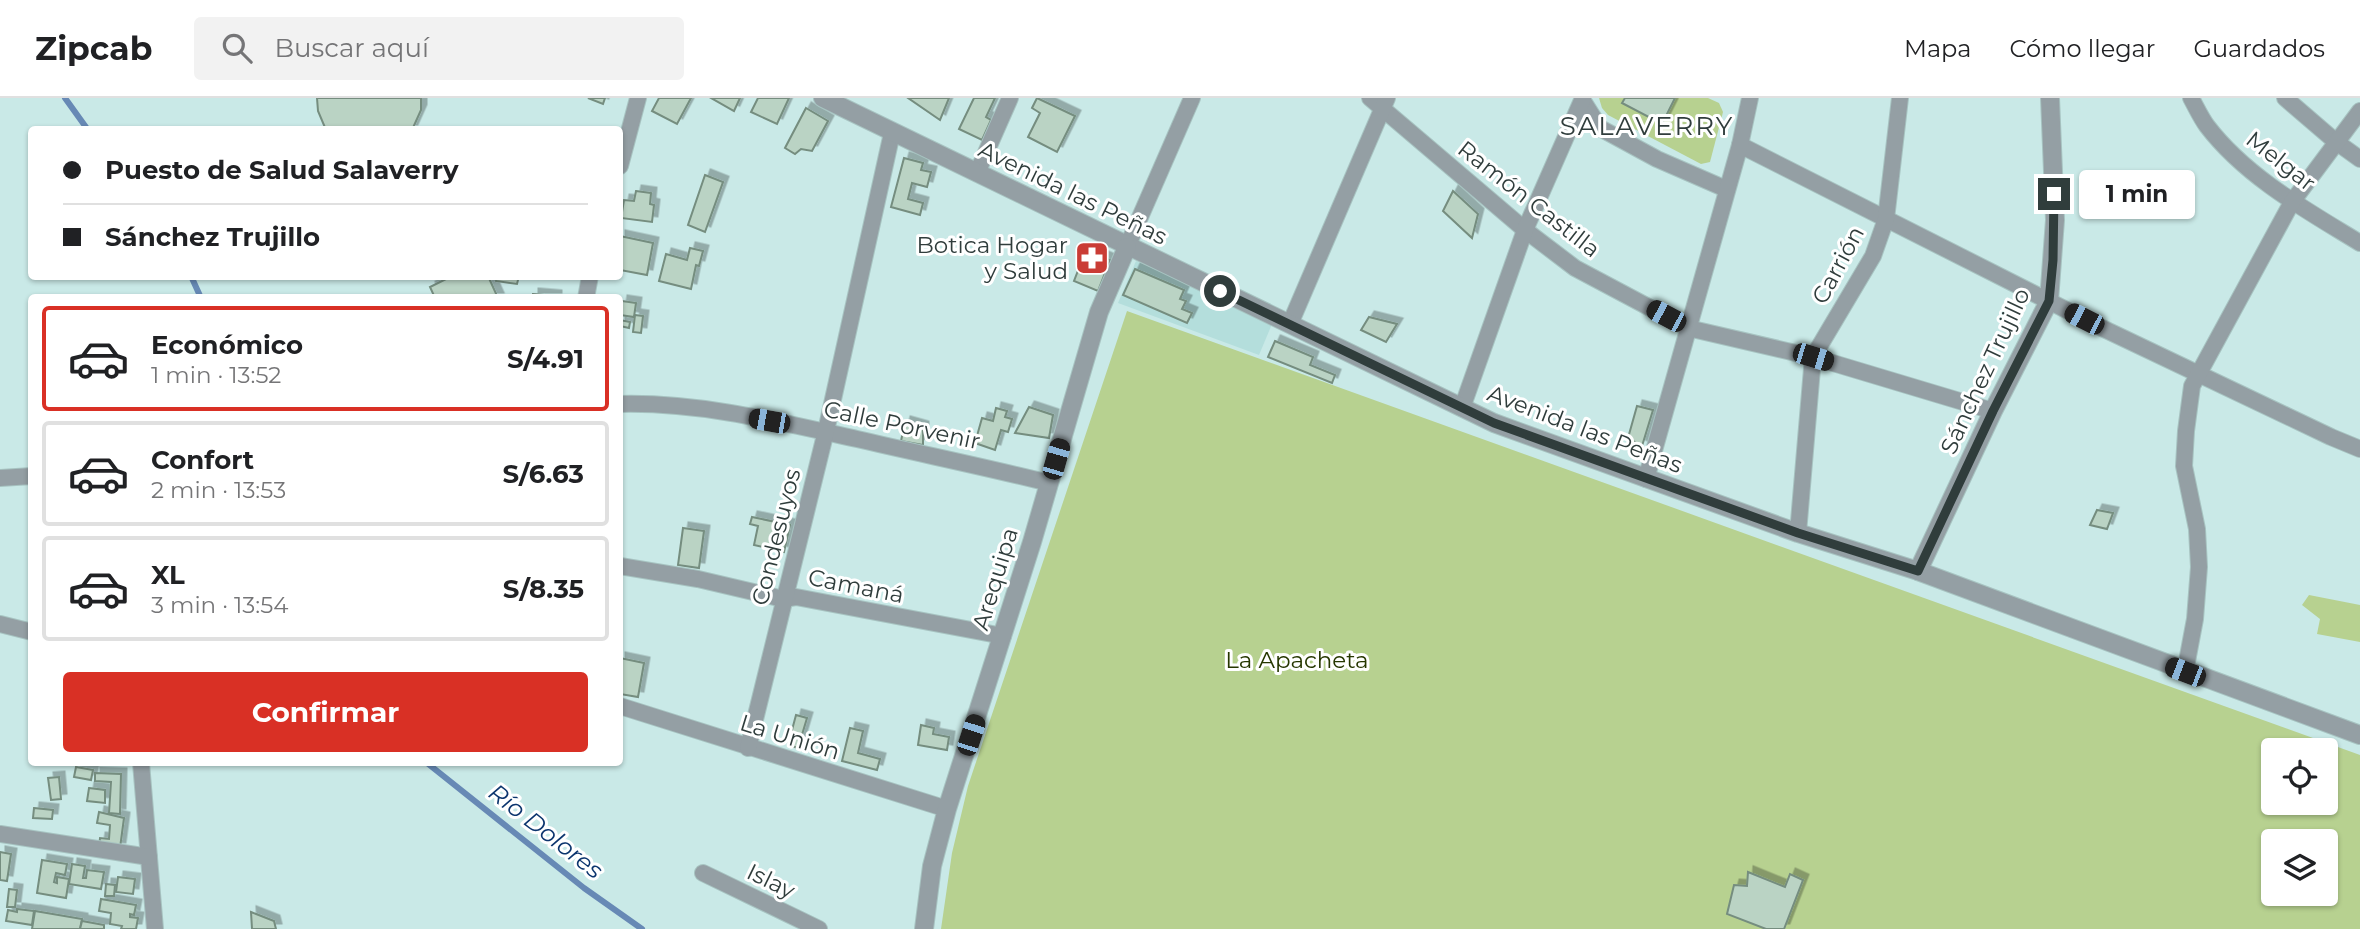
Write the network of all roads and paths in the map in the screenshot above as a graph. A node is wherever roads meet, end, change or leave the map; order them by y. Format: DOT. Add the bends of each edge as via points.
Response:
graph roads {
  1 [pos="638,98"];
  2 [pos="823,98"];
  3 [pos="1010,98"];
  4 [pos="1192,98"];
  5 [pos="1733,98"];
  6 [pos="1900,98"];
  7 [pos="2050,98"];
  8 [pos="2191,98"];
  9 [pos="2285,98"];
  10 [pos="1583,99"];
  11 [pos="1750,101"];
  12 [pos="1380,102"];
  13 [pos="2360,111"];
  14 [pos="892,133"];
  15 [pos="2335,141"];
  16 [pos="1740,145"];
  17 [pos="623,155"];
  18 [pos="2360,159"];
  19 [pos="977,173"];
  20 [pos="1726,189"];
  21 [pos="2292,202"];
  22 [pos="1886,219"];
  23 [pos="1525,230"];
  24 [pos="2360,243"];
  25 [pos="1127,247"];
  26 [pos="2049,301"];
  27 [pos="1290,324"];
  28 [pos="1688,328"];
  29 [pos="1813,357"];
  30 [pos="2198,375"];
  31 [pos="623,404"];
  32 [pos="1462,408"];
  33 [pos="1993,411"];
  34 [pos="826,431"];
  35 [pos="2360,449"];
  36 [pos="28,476"];
  37 [pos="0,478"];
  38 [pos="1646,479"];
  39 [pos="1049,484"];
  40 [pos="1798,533"];
  41 [pos="623,566"];
  42 [pos="1918,571"];
  43 [pos="783,598"];
  44 [pos="0,624"];
  45 [pos="28,631"];
  46 [pos="1003,636"];
  47 [pos="2185,672"];
  48 [pos="623,707"];
  49 [pos="2360,735"];
  50 [pos="748,748"];
  51 [pos="141,766"];
  52 [pos="947,809"];
  53 [pos="0,834"];
  54 [pos="149,857"];
  55 [pos="703,873"];
  56 [pos="155,929"];
  57 [pos="819,929"];
  58 [pos="925,929"];
  1 -- 17 [label="street"];
  2 -- 14 [label="street, Avenida las Peñas"];
  3 -- 19 [label="street"];
  4 -- 25 [label="street"];
  5 -- 11 [label="street"];
  6 -- 22 [label="street, Carrión"];
  7 -- 26 [label="street, Sánchez Trujillo" via="2054,220"];
  8 -- 21 [label="street, Melgar" via="2206,125 2236,157"];
  9 -- 15 [label="street"];
  10 -- 20 [label="street" via="1600,128"];
  10 -- 23 [label="street"];
  11 -- 16 [label="street"];
  12 -- 23 [label="street, Ramón Castilla"];
  12 -- 27 [label="street"];
  13 -- 15 [label="street"];
  14 -- 19 [label="street, Avenida las Peñas"];
  14 -- 34 [label="street, Condesuyos"];
  15 -- 18 [label="street"];
  15 -- 21 [label="street"];
  16 -- 20 [label="street"];
  16 -- 22 [label="street"];
  19 -- 25 [label="street, Avenida las Peñas"];
  20 -- 28 [label="street"];
  21 -- 24 [label="street, Melgar"];
  21 -- 30 [label="street"];
  22 -- 26 [label="street"];
  22 -- 29 [label="street, Carrión" via="1873,256"];
  23 -- 28 [label="street, Ramón Castilla" via="1575,268"];
  23 -- 32 [label="street"];
  25 -- 27 [label="street, Avenida las Peñas"];
  25 -- 39 [label="street, Arequipa" via="1099,312"];
  26 -- 30 [label="street"];
  26 -- 33 [label="street, Sánchez Trujillo"];
  27 -- 32 [label="street, Avenida las Peñas"];
  28 -- 29 [label="street, Ramón Castilla"];
  28 -- 38 [label="street"];
  29 -- 33 [label="street, Ramón Castilla"];
  29 -- 40 [label="street, Carrión"];
  30 -- 35 [label="street"];
  30 -- 47 [label="street" via="2192,386 2184,466 2197,529 2199,567"];
  31 -- 34 [label="street, Calle Porvenir" via="704,409"];
  32 -- 38 [label="street, Avenida las Peñas"];
  33 -- 42 [label="street, Sánchez Trujillo"];
  34 -- 39 [label="street, Calle Porvenir"];
  34 -- 43 [label="street, Condesuyos"];
  36 -- 37 [label="street"];
  38 -- 40 [label="street, Avenida las Peñas"];
  39 -- 46 [label="street, Arequipa"];
  40 -- 42 [label="street, Avenida las Peñas"];
  41 -- 43 [label="street, Camaná"];
  42 -- 47 [label="street, Avenida las Peñas"];
  43 -- 46 [label="street, Camaná"];
  43 -- 50 [label="street, Condesuyos"];
  44 -- 45 [label="street"];
  46 -- 52 [label="street, Arequipa"];
  47 -- 49 [label="street, Avenida las Peñas"];
  48 -- 50 [label="street, La Unión"];
  50 -- 52 [label="street, La Unión"];
  51 -- 54 [label="street"];
  52 -- 58 [label="street, Arequipa" via="932,866"];
  53 -- 54 [label="street"];
  54 -- 56 [label="street"];
  55 -- 57 [label="street, Islay"];
}
